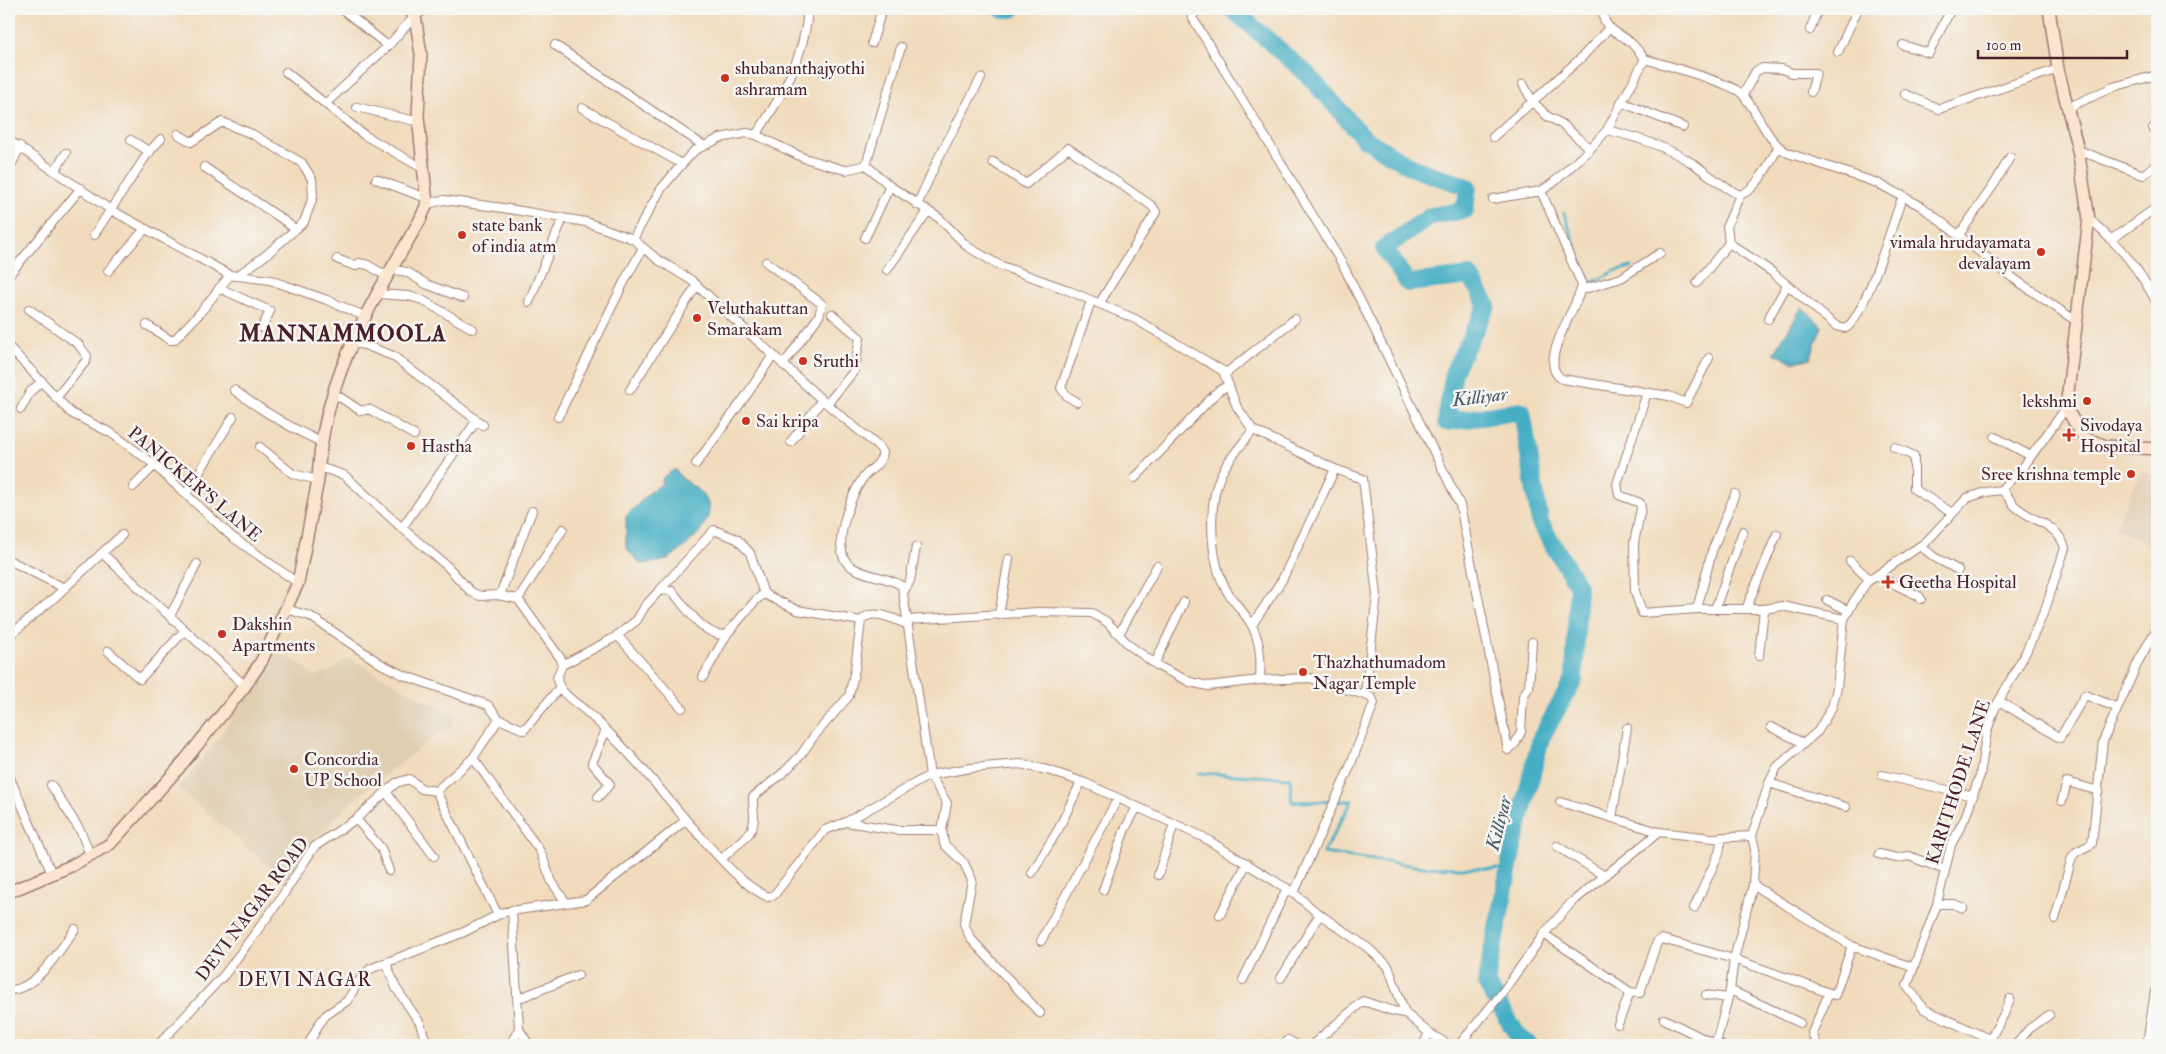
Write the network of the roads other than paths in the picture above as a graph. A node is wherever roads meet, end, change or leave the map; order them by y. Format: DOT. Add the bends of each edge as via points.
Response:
graph roads {
  1 [pos="342,9"];
  2 [pos="426,9"];
  3 [pos="808,9"];
  4 [pos="882,9"];
  5 [pos="1196,9"];
  6 [pos="1604,9"];
  7 [pos="1818,9"];
  8 [pos="1858,9"];
  9 [pos="1951,9"];
  10 [pos="2051,9"];
  11 [pos="412,12"];
  12 [pos="1609,28"];
  13 [pos="1810,30"];
  14 [pos="872,43"];
  15 [pos="555,45"];
  16 [pos="1903,45"];
  17 [pos="388,46"];
  18 [pos="902,47"];
  19 [pos="1838,52"];
  20 [pos="1645,58"];
  21 [pos="2058,69"];
  22 [pos="286,72"];
  23 [pos="2157,75"];
  24 [pos="981,78"];
  25 [pos="1523,84"];
  26 [pos="1811,92"];
  27 [pos="1905,94"];
  28 [pos="1745,98"];
  29 [pos="1533,102"];
  30 [pos="1621,102"];
  31 [pos="325,104"];
  32 [pos="357,108"];
  33 [pos="582,108"];
  34 [pos="2067,108"];
  35 [pos="419,122"];
  36 [pos="1683,128"];
  37 [pos="1607,130"];
  38 [pos="178,134"];
  39 [pos="756,135"];
  40 [pos="1494,137"];
  41 [pos="161,139"];
  42 [pos="9,140"];
  43 [pos="131,140"];
  44 [pos="20,146"];
  45 [pos="704,146"];
  46 [pos="1778,148"];
  47 [pos="1590,149"];
  48 [pos="2078,150"];
  49 [pos="66,152"];
  50 [pos="150,152"];
  51 [pos="2010,157"];
  52 [pos="993,162"];
  53 [pos="682,164"];
  54 [pos="2157,164"];
  55 [pos="866,165"];
  56 [pos="204,167"];
  57 [pos="424,169"];
  58 [pos="9,170"];
  59 [pos="55,170"];
  60 [pos="376,179"];
  61 [pos="890,186"];
  62 [pos="81,188"];
  63 [pos="1541,191"];
  64 [pos="1740,195"];
  65 [pos="1903,195"];
  66 [pos="1492,199"];
  67 [pos="427,201"];
  68 [pos="917,205"];
  69 [pos="2157,207"];
  70 [pos="111,210"];
  71 [pos="928,212"];
  72 [pos="563,218"];
  73 [pos="2089,219"];
  74 [pos="145,229"];
  75 [pos="293,231"];
  76 [pos="94,235"];
  77 [pos="1958,235"];
  78 [pos="865,238"];
  79 [pos="633,239"];
  80 [pos="2112,239"];
  81 [pos="1728,243"];
  82 [pos="643,248"];
  83 [pos="1660,253"];
  84 [pos="338,259"];
  85 [pos="766,262"];
  86 [pos="887,270"];
  87 [pos="108,271"];
  88 [pos="9,275"];
  89 [pos="388,275"];
  90 [pos="233,276"];
  91 [pos="1697,283"];
  92 [pos="697,286"];
  93 [pos="1787,286"];
  94 [pos="219,288"];
  95 [pos="1581,290"];
  96 [pos="377,294"];
  97 [pos="463,298"];
  98 [pos="529,302"];
  99 [pos="1095,302"];
  100 [pos="2157,303"];
  101 [pos="29,309"];
  102 [pos="832,314"];
  103 [pos="364,316"];
  104 [pos="1295,319"];
  105 [pos="1768,319"];
  106 [pos="2076,321"];
  107 [pos="147,326"];
  108 [pos="262,328"];
  109 [pos="473,329"];
  110 [pos="351,344"];
  111 [pos="11,352"];
  112 [pos="773,355"];
  113 [pos="1709,358"];
  114 [pos="783,365"];
  115 [pos="1225,374"];
  116 [pos="42,381"];
  117 [pos="1229,385"];
  118 [pos="234,390"];
  119 [pos="630,390"];
  120 [pos="332,392"];
  121 [pos="1647,393"];
  122 [pos="56,398"];
  123 [pos="824,402"];
  124 [pos="1077,402"];
  125 [pos="2066,408"];
  126 [pos="21,409"];
  127 [pos="558,416"];
  128 [pos="233,417"];
  129 [pos="1253,430"];
  130 [pos="414,435"];
  131 [pos="1995,437"];
  132 [pos="791,442"];
  133 [pos="323,443"];
  134 [pos="260,447"];
  135 [pos="1894,447"];
  136 [pos="2157,449"];
  137 [pos="2031,456"];
  138 [pos="696,464"];
  139 [pos="154,466"];
  140 [pos="319,467"];
  141 [pos="1335,469"];
  142 [pos="1135,478"];
  143 [pos="318,480"];
  144 [pos="133,487"];
  145 [pos="2001,490"];
  146 [pos="186,494"];
  147 [pos="1735,494"];
  148 [pos="532,511"];
  149 [pos="1952,513"];
  150 [pos="402,528"];
  151 [pos="563,529"];
  152 [pos="1742,531"];
  153 [pos="1777,534"];
  154 [pos="122,535"];
  155 [pos="1921,546"];
  156 [pos="916,547"];
  157 [pos="102,553"];
  158 [pos="1009,559"];
  159 [pos="9,560"];
  160 [pos="1850,561"];
  161 [pos="197,564"];
  162 [pos="1157,566"];
  163 [pos="1958,570"];
  164 [pos="1874,578"];
  165 [pos="298,583"];
  166 [pos="64,588"];
  167 [pos="660,590"];
  168 [pos="904,591"];
  169 [pos="764,594"];
  170 [pos="500,595"];
  171 [pos="518,599"];
  172 [pos="1921,599"];
  173 [pos="1827,600"];
  174 [pos="1184,602"];
  175 [pos="286,609"];
  176 [pos="1696,609"];
  177 [pos="1715,609"];
  178 [pos="1746,609"];
  179 [pos="1764,609"];
  180 [pos="1849,611"];
  181 [pos="999,615"];
  182 [pos="170,616"];
  183 [pos="1844,620"];
  184 [pos="861,621"];
  185 [pos="908,622"];
  186 [pos="1252,626"];
  187 [pos="2157,628"];
  188 [pos="185,630"];
  189 [pos="727,634"];
  190 [pos="1119,634"];
  191 [pos="617,635"];
  192 [pos="9,636"];
  193 [pos="1532,642"];
  194 [pos="108,651"];
  195 [pos="1759,656"];
  196 [pos="1155,664"];
  197 [pos="562,665"];
  198 [pos="703,677"];
  199 [pos="1260,680"];
  200 [pos="245,686"];
  201 [pos="560,687"];
  202 [pos="1365,695"];
  203 [pos="1999,701"];
  204 [pos="2113,706"];
  205 [pos="682,708"];
  206 [pos="499,719"];
  207 [pos="1771,727"];
  208 [pos="1626,728"];
  209 [pos="606,730"];
  210 [pos="1803,743"];
  211 [pos="473,758"];
  212 [pos="930,775"];
  213 [pos="1882,775"];
  214 [pos="9,776"];
  215 [pos="1081,782"];
  216 [pos="1769,783"];
  217 [pos="50,784"];
  218 [pos="436,791"];
  219 [pos="2099,791"];
  220 [pos="386,792"];
  221 [pos="1972,796"];
  222 [pos="598,797"];
  223 [pos="1118,798"];
  224 [pos="2062,801"];
  225 [pos="1560,802"];
  226 [pos="1136,807"];
  227 [pos="1846,807"];
  228 [pos="356,818"];
  229 [pos="1612,818"];
  230 [pos="686,820"];
  231 [pos="846,822"];
  232 [pos="1174,824"];
  233 [pos="942,830"];
  234 [pos="1659,832"];
  235 [pos="1752,836"];
  236 [pos="1722,838"];
  237 [pos="1556,846"];
  238 [pos="1879,854"];
  239 [pos="90,855"];
  240 [pos="434,856"];
  241 [pos="722,859"];
  242 [pos="1247,863"];
  243 [pos="1945,870"];
  244 [pos="389,871"];
  245 [pos="1032,873"];
  246 [pos="52,874"];
  247 [pos="1158,874"];
  248 [pos="1604,875"];
  249 [pos="1753,885"];
  250 [pos="1287,888"];
  251 [pos="9,890"];
  252 [pos="1103,890"];
  253 [pos="1294,893"];
  254 [pos="566,903"];
  255 [pos="1937,904"];
  256 [pos="1694,908"];
  257 [pos="1963,908"];
  258 [pos="512,910"];
  259 [pos="1320,914"];
  260 [pos="498,915"];
  261 [pos="1220,915"];
  262 [pos="2055,919"];
  263 [pos="76,929"];
  264 [pos="1544,934"];
  265 [pos="1041,941"];
  266 [pos="1852,946"];
  267 [pos="1734,960"];
  268 [pos="386,963"];
  269 [pos="1912,967"];
  270 [pos="578,975"];
  271 [pos="1281,978"];
  272 [pos="1244,980"];
  273 [pos="9,990"];
  274 [pos="2155,991"];
  275 [pos="1630,992"];
  276 [pos="1829,993"];
  277 [pos="1729,994"];
  278 [pos="1706,995"];
  279 [pos="518,999"];
  280 [pos="2010,1000"];
  281 [pos="1040,1013"];
  282 [pos="1405,1013"];
  283 [pos="2049,1015"];
  284 [pos="1664,1019"];
  285 [pos="1800,1023"];
  286 [pos="1618,1024"];
  287 [pos="519,1029"];
  288 [pos="1429,1033"];
  289 [pos="1288,1040"];
  290 [pos="1990,1043"];
  291 [pos="1718,1044"];
  292 [pos="158,1045"];
  293 [pos="308,1045"];
  294 [pos="427,1045"];
  295 [pos="510,1045"];
  296 [pos="529,1045"];
  297 [pos="1297,1045"];
  298 [pos="1312,1045"];
  299 [pos="1423,1045"];
  300 [pos="1449,1045"];
  301 [pos="1459,1045"];
  302 [pos="1817,1045"];
  303 [pos="2002,1045"];
  304 [pos="2016,1045"];
  305 [pos="2144,1045"];
  306 [pos="2157,1045"];
  1 -- 17 [label="street"];
  2 -- 11 [label="street"];
  3 -- 39 [label="street" via="807,27 796,65 783,95"];
  4 -- 14 [label="street"];
  5 -- 193 [label="street" via="1192,17 1343,265 1460,505 1508,750 1521,732"];
  6 -- 12 [label="street" via="1604,20"];
  7 -- 13 [label="street"];
  8 -- 19 [label="street"];
  9 -- 16 [label="street" via="1929,53"];
  10 -- 21 [label="main road"];
  11 -- 17 [label="street"];
  11 -- 35 [label="main road" via="421,54"];
  12 -- 20 [label="street" via="1630,42"];
  12 -- 29 [label="street"];
  15 -- 45 [label="street"];
  17 -- 31 [label="street"];
  18 -- 55 [label="street"];
  20 -- 28 [label="street" via="1734,88"];
  20 -- 30 [label="street"];
  21 -- 27 [label="street" via="1939,109"];
  21 -- 34 [label="main road"];
  22 -- 31 [label="street"];
  23 -- 34 [label="street" via="2113,87"];
  24 -- 68 [label="street"];
  25 -- 29 [label="street"];
  26 -- 28 [label="street" via="1816,73 1763,68 1756,71"];
  28 -- 46 [label="street"];
  29 -- 40 [label="street"];
  29 -- 47 [label="street"];
  30 -- 36 [label="street"];
  30 -- 37 [label="street"];
  31 -- 57 [label="street" via="364,134"];
  32 -- 35 [label="street"];
  33 -- 53 [label="street"];
  34 -- 48 [label="main road"];
  35 -- 57 [label="main road"];
  37 -- 47 [label="street"];
  37 -- 64 [label="street" via="1664,148"];
  38 -- 75 [label="street" via="192,142 222,122 252,134 302,163 312,179 313,197 304,222"];
  39 -- 45 [label="street" via="747,133 720,138"];
  39 -- 55 [label="street" via="804,158 845,170"];
  41 -- 50 [label="street"];
  42 -- 44 [label="street"];
  43 -- 50 [label="street"];
  44 -- 58 [label="street"];
  44 -- 59 [label="street"];
  45 -- 53 [label="street"];
  46 -- 64 [label="street" via="1753,187"];
  46 -- 65 [label="street"];
  47 -- 63 [label="street"];
  48 -- 54 [label="street" via="2143,175"];
  48 -- 73 [label="main road"];
  49 -- 59 [label="street"];
  50 -- 70 [label="street"];
  51 -- 77 [label="street"];
  52 -- 99 [label="street" via="1026,184 1068,148 1152,206 1156,212"];
  53 -- 79 [label="street" via="661,189"];
  55 -- 61 [label="street"];
  56 -- 75 [label="street" via="282,219"];
  57 -- 67 [label="main road"];
  59 -- 62 [label="street"];
  60 -- 67 [label="street"];
  61 -- 68 [label="street"];
  61 -- 78 [label="street"];
  62 -- 70 [label="street"];
  62 -- 88 [label="street"];
  63 -- 66 [label="street"];
  63 -- 95 [label="street" via="1581,281"];
  64 -- 81 [label="street" via="1727,225"];
  65 -- 77 [label="street"];
  65 -- 93 [label="street" via="1872,281 1850,325 1846,328 1836,326"];
  67 -- 72 [label="street" via="444,200"];
  67 -- 89 [label="main road" via="420,220"];
  68 -- 71 [label="street"];
  69 -- 80 [label="street"];
  70 -- 74 [label="street"];
  70 -- 76 [label="street"];
  71 -- 86 [label="street"];
  71 -- 99 [label="street" via="939,218 968,247 998,265"];
  72 -- 79 [label="street"];
  72 -- 98 [label="street"];
  73 -- 80 [label="street"];
  73 -- 106 [label="main road"];
  74 -- 87 [label="street"];
  74 -- 90 [label="street"];
  75 -- 90 [label="street" via="266,255"];
  77 -- 106 [label="street"];
  79 -- 82 [label="street"];
  80 -- 100 [label="street" via="2142,275"];
  81 -- 91 [label="street"];
  81 -- 93 [label="street"];
  82 -- 92 [label="street"];
  82 -- 127 [label="street"];
  83 -- 95 [label="street" via="1621,278"];
  84 -- 89 [label="street" via="356,266 359,263 368,265"];
  85 -- 114 [label="street" via="822,304 819,316"];
  89 -- 96 [label="main road"];
  89 -- 97 [label="street" via="394,270 406,272 426,284"];
  90 -- 94 [label="street"];
  90 -- 103 [label="street" via="270,280"];
  92 -- 112 [label="street"];
  92 -- 119 [label="street"];
  93 -- 105 [label="street"];
  94 -- 107 [label="street" via="174,340"];
  94 -- 108 [label="street" via="270,311"];
  95 -- 121 [label="street" via="1554,352 1554,372 1562,378"];
  96 -- 103 [label="main road"];
  96 -- 109 [label="street" via="409,296"];
  99 -- 115 [label="street" via="1143,324"];
  99 -- 124 [label="street" via="1061,388"];
  101 -- 122 [label="street" via="78,344 87,356"];
  102 -- 123 [label="street" via="860,338 854,371"];
  103 -- 110 [label="main road"];
  104 -- 115 [label="street"];
  106 -- 125 [label="main road"];
  110 -- 120 [label="main road"];
  110 -- 150 [label="street" via="365,345 393,356 480,423"];
  111 -- 116 [label="street, PANICKER'S LANE"];
  112 -- 114 [label="street"];
  112 -- 138 [label="street"];
  113 -- 121 [label="street" via="1686,403 1669,396"];
  114 -- 123 [label="street"];
  115 -- 117 [label="street"];
  116 -- 122 [label="street, PANICKER'S LANE"];
  116 -- 126 [label="street" via="30,392"];
  117 -- 129 [label="street" via="1237,407"];
  117 -- 142 [label="street" via="1218,391"];
  118 -- 133 [label="street" via="277,420"];
  120 -- 130 [label="street" via="361,411 370,409"];
  120 -- 133 [label="main road"];
  121 -- 176 [label="street" via="1616,484 1619,495 1640,503 1641,508 1634,543 1634,591 1642,613"];
  122 -- 139 [label="street, PANICKER'S LANE" via="71,413 111,433"];
  123 -- 132 [label="street"];
  123 -- 168 [label="street" via="883,452 882,459 863,477 850,500 842,534 843,557 850,567 899,584"];
  125 -- 136 [label="main road" via="2084,438 2106,446"];
  125 -- 137 [label="street"];
  128 -- 146 [label="street"];
  129 -- 141 [label="street"];
  129 -- 186 [label="street" via="1225,467 1214,494 1212,510 1215,550 1227,592"];
  131 -- 137 [label="street"];
  133 -- 140 [label="main road"];
  134 -- 143 [label="street" via="293,474"];
  135 -- 149 [label="street" via="1914,456 1914,489"];
  137 -- 145 [label="street"];
  139 -- 144 [label="street"];
  139 -- 146 [label="street, PANICKER'S LANE"];
  140 -- 143 [label="main road"];
  140 -- 150 [label="street" via="344,475"];
  141 -- 186 [label="street" via="1282,580"];
  141 -- 202 [label="street" via="1363,479 1377,595"];
  143 -- 165 [label="main road"];
  145 -- 149 [label="street" via="1967,498"];
  145 -- 203 [label="street, KARITHODE LANE" via="2015,506 2057,532 2065,548 2046,607"];
  146 -- 165 [label="street, PANICKER'S LANE" via="231,536"];
  147 -- 176 [label="street" via="1712,551"];
  148 -- 170 [label="street"];
  149 -- 155 [label="street"];
  150 -- 170 [label="street" via="447,566 470,592 480,596"];
  151 -- 171 [label="street"];
  152 -- 177 [label="street"];
  153 -- 178 [label="street"];
  154 -- 157 [label="street"];
  155 -- 163 [label="street"];
  155 -- 164 [label="street"];
  156 -- 168 [label="street" via="910,581"];
  157 -- 166 [label="street"];
  157 -- 182 [label="street"];
  158 -- 181 [label="street"];
  159 -- 166 [label="street"];
  160 -- 164 [label="street"];
  161 -- 182 [label="street"];
  162 -- 190 [label="street"];
  164 -- 172 [label="street"];
  164 -- 180 [label="street"];
  165 -- 175 [label="main road"];
  166 -- 192 [label="street"];
  167 -- 169 [label="street" via="714,530 737,539 750,553"];
  167 -- 189 [label="street" via="672,591 695,620 716,634"];
  167 -- 191 [label="street" via="637,620"];
  168 -- 185 [label="street"];
  169 -- 184 [label="street" via="797,610"];
  169 -- 189 [label="street"];
  170 -- 171 [label="street"];
  171 -- 197 [label="street" via="560,657"];
  173 -- 180 [label="street"];
  174 -- 196 [label="street"];
  175 -- 200 [label="main road" via="261,662"];
  175 -- 206 [label="street" via="310,616 403,675 488,705"];
  176 -- 177 [label="street"];
  177 -- 178 [label="street"];
  178 -- 179 [label="street"];
  179 -- 183 [label="street" via="1782,606"];
  179 -- 195 [label="street"];
  180 -- 183 [label="street"];
  181 -- 185 [label="street"];
  181 -- 190 [label="street" via="1092,613"];
  182 -- 188 [label="street"];
  183 -- 210 [label="street" via="1832,706 1818,731"];
  184 -- 185 [label="street" via="869,614"];
  184 -- 241 [label="street" via="848,696 800,756 753,797 750,832"];
  185 -- 212 [label="street"];
  186 -- 199 [label="street" via="1260,650"];
  187 -- 219 [label="street" via="2103,741"];
  188 -- 194 [label="street" via="140,678"];
  188 -- 200 [label="street"];
  189 -- 198 [label="street"];
  190 -- 196 [label="street" via="1128,645"];
  191 -- 197 [label="street"];
  191 -- 205 [label="street"];
  196 -- 199 [label="street" via="1190,682 1208,686"];
  197 -- 201 [label="street" via="557,678"];
  199 -- 202 [label="street" via="1310,678"];
  200 -- 239 [label="main road" via="177,770 110,844"];
  201 -- 206 [label="street" via="524,730"];
  201 -- 209 [label="street"];
  202 -- 253 [label="street" via="1372,698 1374,708"];
  203 -- 204 [label="street" via="2060,738 2085,695"];
  203 -- 221 [label="street, KARITHODE LANE" via="1987,731 1980,775"];
  206 -- 211 [label="street"];
  207 -- 210 [label="street"];
  208 -- 229 [label="street"];
  209 -- 222 [label="street" via="592,763 610,784"];
  209 -- 230 [label="street"];
  210 -- 216 [label="street" via="1777,767"];
  211 -- 218 [label="street"];
  211 -- 254 [label="street" via="540,851 552,882"];
  212 -- 215 [label="street" via="1020,764 1051,770"];
  212 -- 231 [label="street"];
  212 -- 233 [label="street" via="948,803"];
  213 -- 221 [label="street"];
  214 -- 246 [label="street"];
  215 -- 223 [label="street"];
  215 -- 245 [label="street"];
  216 -- 227 [label="street"];
  216 -- 235 [label="street"];
  217 -- 239 [label="street" via="81,832"];
  218 -- 220 [label="street, DEVI NAGAR ROAD" via="422,789 409,779 396,783"];
  218 -- 260 [label="street"];
  219 -- 224 [label="street" via="2067,782"];
  219 -- 262 [label="street" via="2092,844 2072,857"];
  220 -- 228 [label="street, DEVI NAGAR ROAD"];
  220 -- 240 [label="street"];
  221 -- 243 [label="street, KARITHODE LANE"];
  223 -- 226 [label="street"];
  223 -- 265 [label="street"];
  225 -- 229 [label="street"];
  226 -- 232 [label="street"];
  226 -- 252 [label="street"];
  228 -- 244 [label="street" via="381,848"];
  228 -- 292 [label="street, DEVI NAGAR ROAD" via="314,847 225,974"];
  229 -- 234 [label="street"];
  230 -- 241 [label="street"];
  230 -- 254 [label="street" via="586,900"];
  231 -- 233 [label="street" via="896,830"];
  231 -- 241 [label="street" via="825,830 774,895 768,897 756,891"];
  232 -- 242 [label="street"];
  232 -- 247 [label="street"];
  233 -- 281 [label="street" via="944,844 964,863 972,880 964,924 971,939"];
  234 -- 236 [label="street"];
  234 -- 248 [label="street"];
  235 -- 236 [label="street"];
  235 -- 249 [label="street" via="1755,850"];
  236 -- 256 [label="street" via="1719,853"];
  237 -- 248 [label="street"];
  238 -- 243 [label="street" via="1897,858 1909,856"];
  239 -- 246 [label="main road"];
  242 -- 250 [label="street"];
  242 -- 261 [label="street"];
  243 -- 255 [label="street, KARITHODE LANE"];
  246 -- 251 [label="main road"];
  248 -- 264 [label="street" via="1571,903"];
  249 -- 266 [label="street"];
  249 -- 267 [label="street"];
  250 -- 253 [label="street"];
  250 -- 272 [label="street"];
  253 -- 259 [label="street"];
  254 -- 258 [label="street"];
  255 -- 257 [label="street" via="1954,904"];
  255 -- 269 [label="street, KARITHODE LANE"];
  258 -- 260 [label="street"];
  258 -- 279 [label="street"];
  259 -- 271 [label="street"];
  259 -- 282 [label="street" via="1388,966"];
  260 -- 268 [label="street"];
  263 -- 273 [label="street" via="42,972 25,986"];
  264 -- 275 [label="street"];
  264 -- 301 [label="street" via="1502,993"];
  266 -- 269 [label="street"];
  266 -- 276 [label="street" via="1835,995"];
  267 -- 275 [label="street" via="1662,939 1657,942 1640,993"];
  267 -- 276 [label="street"];
  267 -- 277 [label="street"];
  268 -- 293 [label="street" via="370,970 347,1001 326,1015"];
  268 -- 294 [label="street" via="396,988 420,1024"];
  269 -- 290 [label="street, KARITHODE LANE" via="1907,986 1924,1009"];
  270 -- 279 [label="street"];
  274 -- 305 [label="street"];
  275 -- 286 [label="street"];
  276 -- 302 [label="street" via="1812,1033"];
  277 -- 278 [label="street"];
  277 -- 285 [label="street"];
  277 -- 291 [label="street"];
  279 -- 287 [label="street"];
  280 -- 290 [label="street"];
  282 -- 288 [label="street"];
  282 -- 298 [label="street" via="1363,1001"];
  283 -- 304 [label="street" via="2029,1029"];
  284 -- 291 [label="street"];
  287 -- 295 [label="street"];
  287 -- 296 [label="street"];
  288 -- 299 [label="street"];
  288 -- 300 [label="street"];
  289 -- 297 [label="street"];
  290 -- 303 [label="street"];
  305 -- 306 [label="street"];
}
